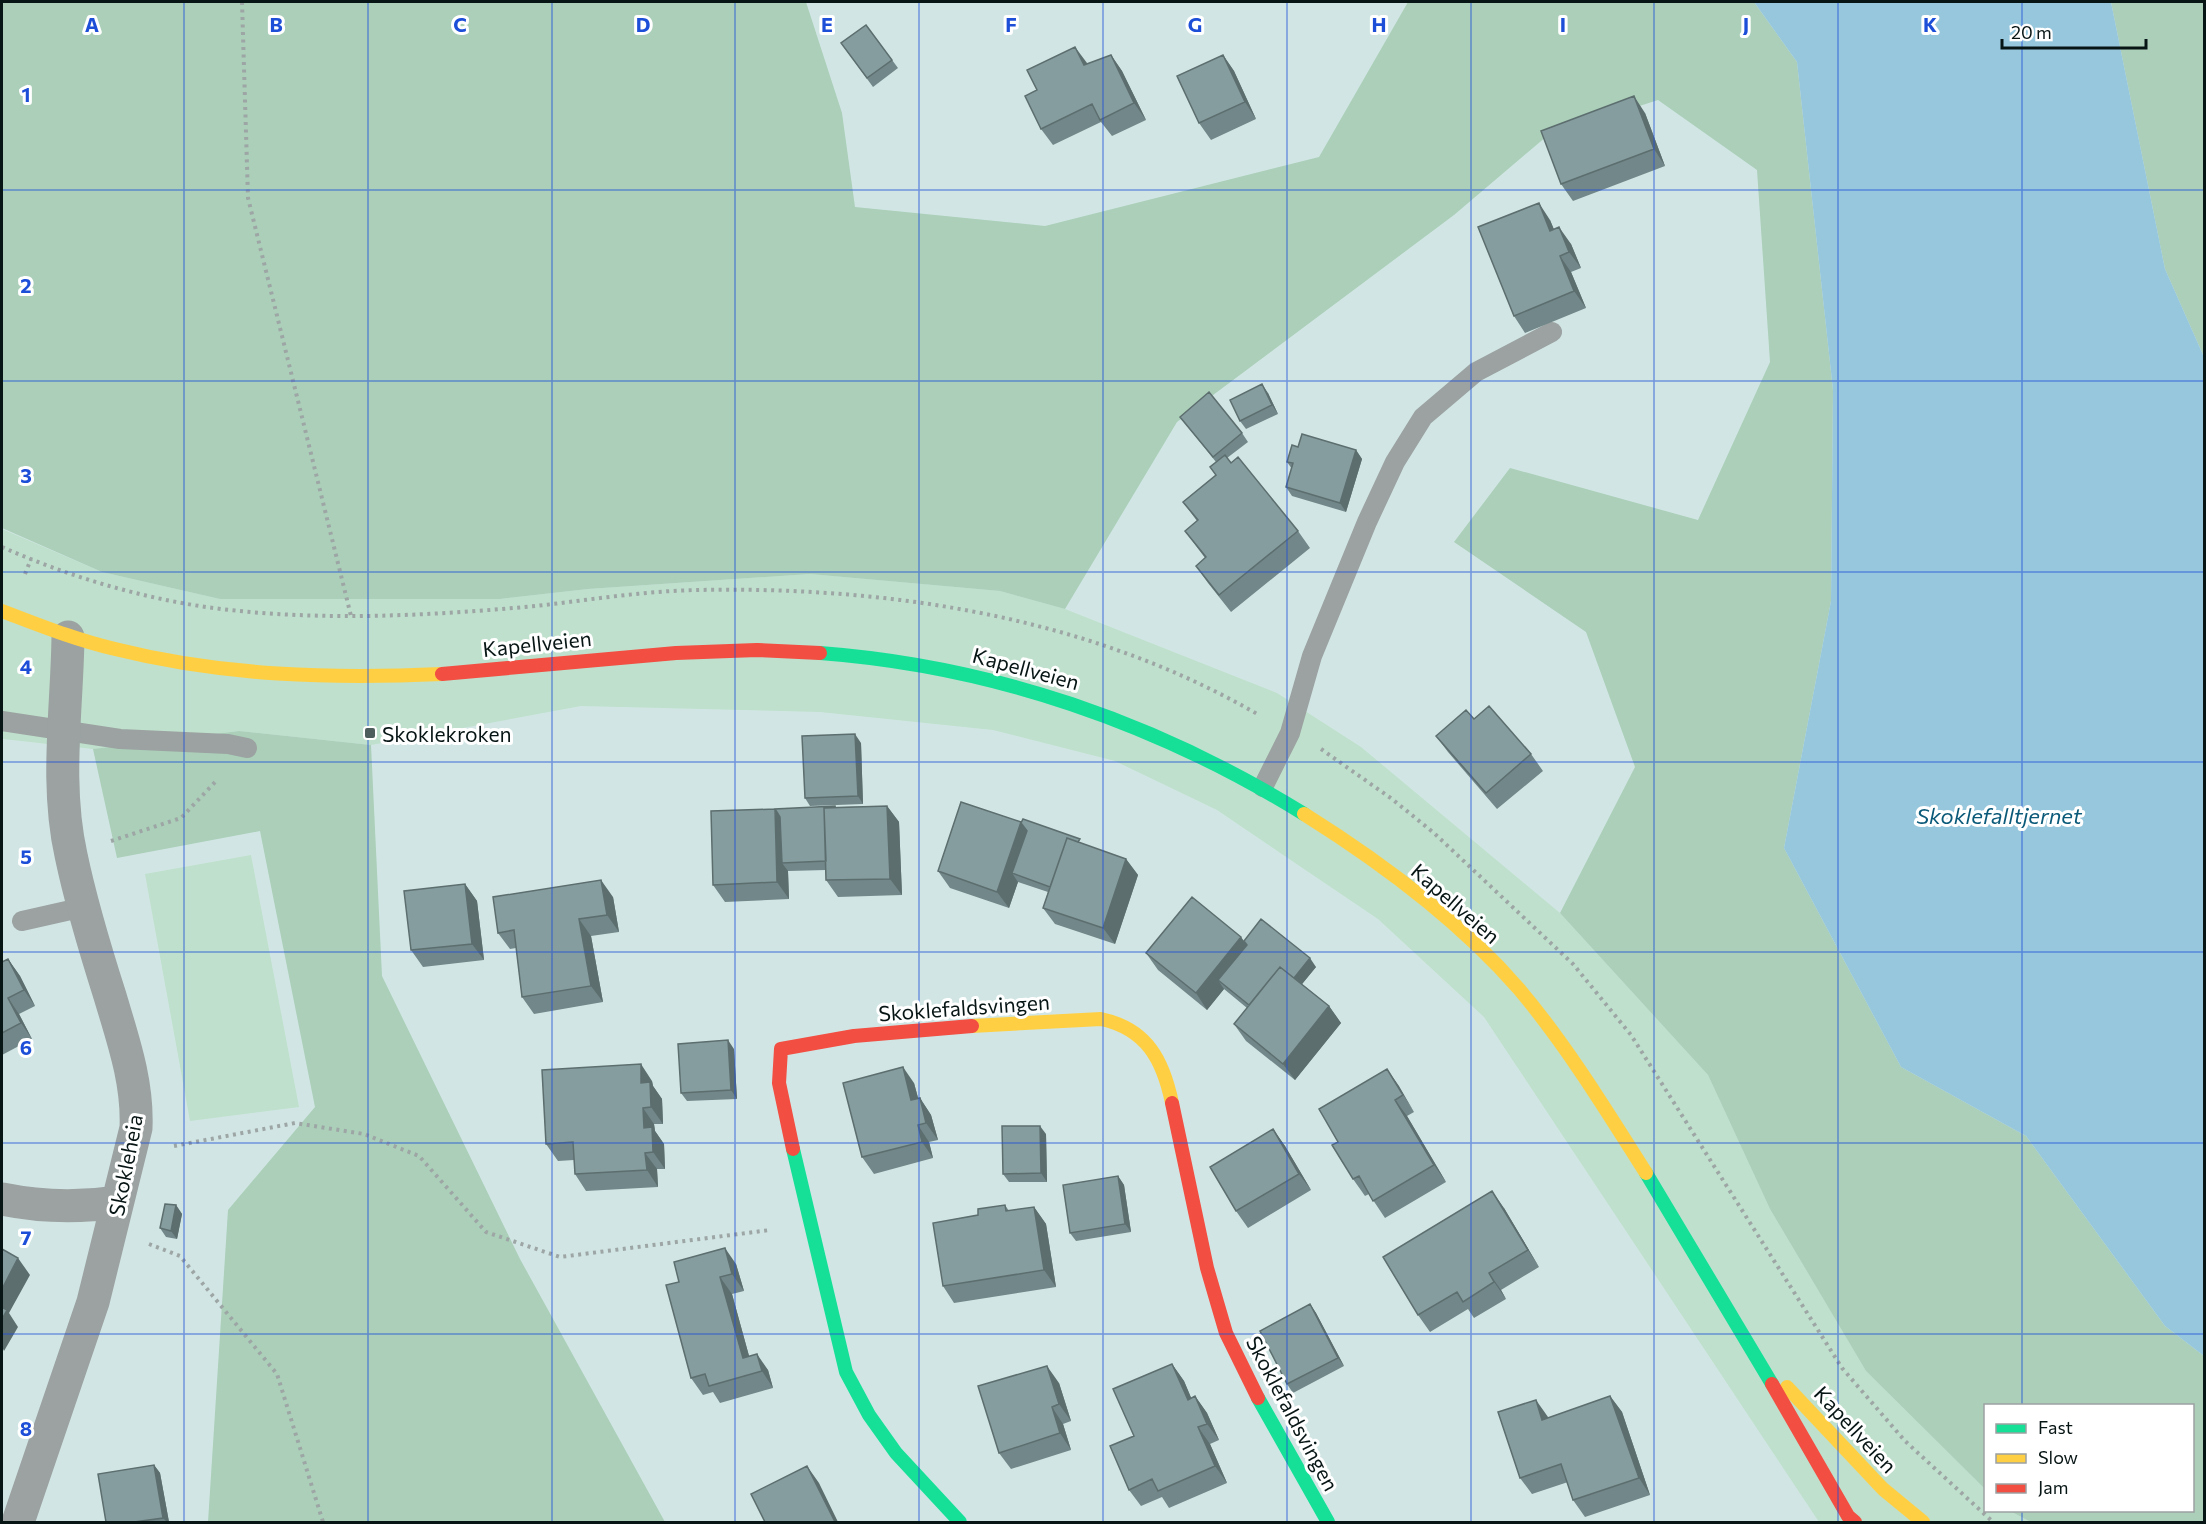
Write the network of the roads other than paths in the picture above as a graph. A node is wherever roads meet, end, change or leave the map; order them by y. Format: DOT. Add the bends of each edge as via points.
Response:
graph roads {
  1 [pos="1552,332"];
  2 [pos="2,611"];
  3 [pos="68,637"];
  4 [pos="2,721"];
  5 [pos="63,730"];
  6 [pos="247,748"];
  7 [pos="1263,787"];
  8 [pos="84,907"];
  9 [pos="22,921"];
  10 [pos="2,1199"];
  11 [pos="115,1216"];
  12 [pos="1761,1360"];
  13 [pos="18,1522"];
  14 [pos="960,1522"];
  15 [pos="1328,1522"];
  16 [pos="1855,1522"];
  17 [pos="1923,1522"];
  1 -- 7 [label="lane" via="1476,372 1422,417 1395,462 1368,522 1312,656 1290,733"];
  2 -- 3 [label="main road, Kapellveien"];
  3 -- 5 [label="street, Skokleheia"];
  3 -- 7 [label="main road, Kapellveien" via="163,662 228,672 307,677 455,673 651,654 751,650 835,653 932,666 1076,702 1158,734"];
  4 -- 5 [label="lane"];
  5 -- 6 [label="lane" via="120,739"];
  5 -- 8 [label="street, Skokleheia" via="63,803 70,854"];
  7 -- 12 [label="main road, Kapellveien" via="1342,837 1413,892 1476,944 1533,1006 1635,1153"];
  8 -- 9 [label="lane"];
  8 -- 11 [label="street, Skokleheia" via="137,1100 132,1153"];
  10 -- 11 [label="street"];
  11 -- 13 [label="street, Skokleheia" via="93,1302"];
  12 -- 16 [label="main road, Kapellveien" via="1848,1516"];
  12 -- 17 [label="main road, Kapellveien" via="1883,1489"];
  14 -- 15 [label="main road, Skoklefaldsvingen" via="901,1463 860,1402 846,1372 778,1083 781,1049 871,1035 1101,1019 1120,1023 1151,1046 1169,1087 1207,1268 1226,1333 1262,1407"];
}
